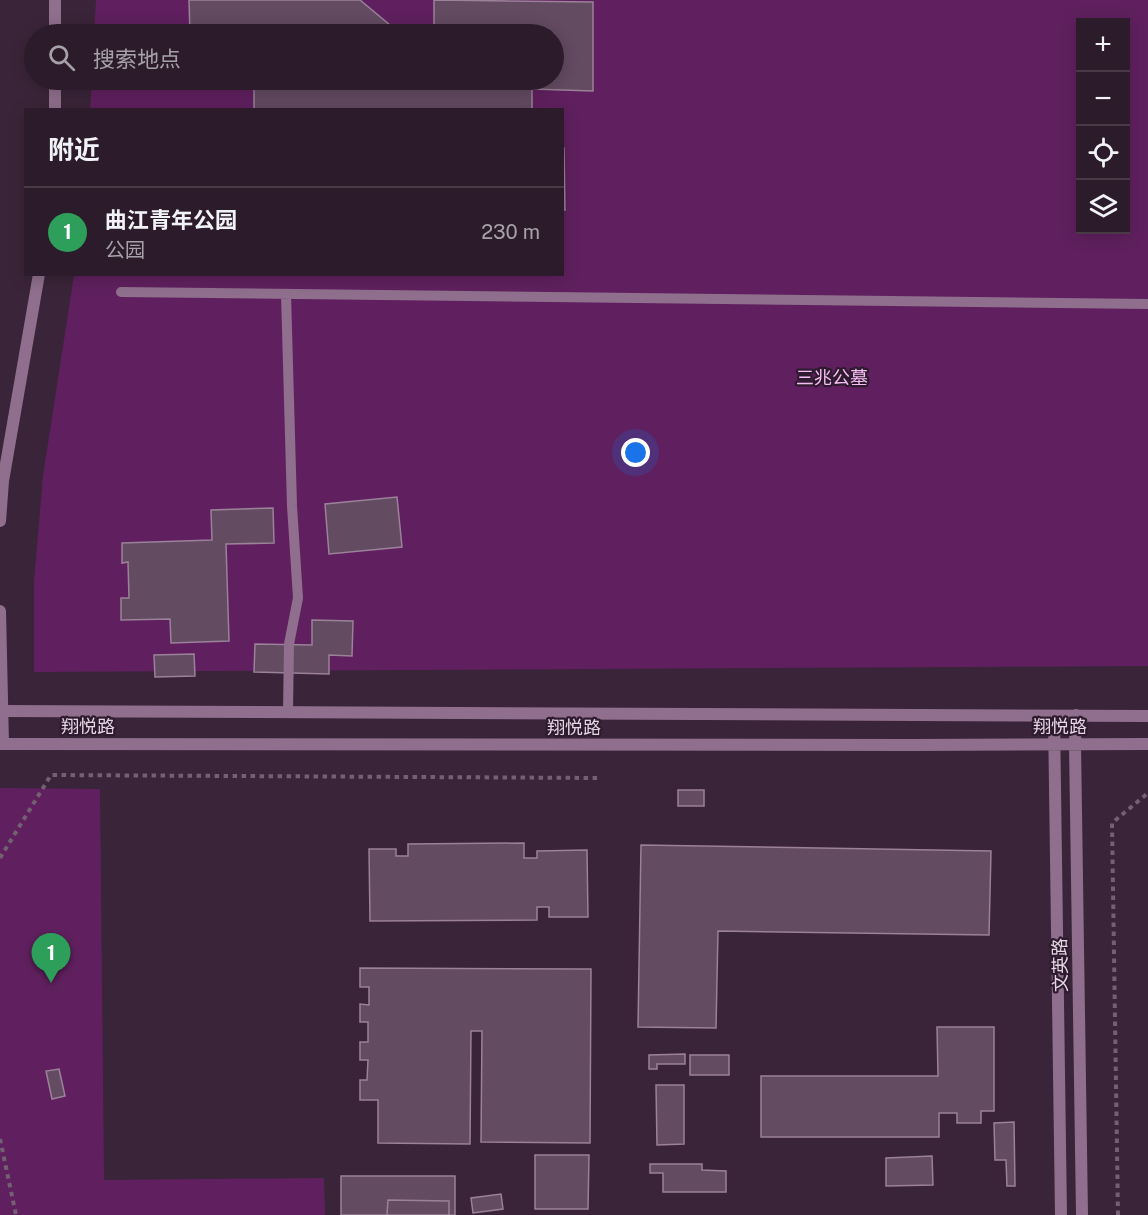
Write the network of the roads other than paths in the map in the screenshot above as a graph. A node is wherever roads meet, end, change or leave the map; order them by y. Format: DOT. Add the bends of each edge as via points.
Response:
graph roads {
  1 [pos="55,0"];
  2 [pos="55,24"];
  3 [pos="55,90"];
  4 [pos="55,108"];
  5 [pos="39,276"];
  6 [pos="121,292"];
  7 [pos="286,294"];
  8 [pos="1148,304"];
  9 [pos="0,521"];
  10 [pos="0,611"];
  11 [pos="1,711"];
  12 [pos="288,712"];
  13 [pos="1076,715"];
  14 [pos="1054,716"];
  15 [pos="1148,716"];
  16 [pos="2,744"];
  17 [pos="1054,744"];
  18 [pos="1075,744"];
  19 [pos="1148,744"];
  20 [pos="1060,1215"];
  21 [pos="1082,1215"];
  1 -- 2 [label="street"];
  3 -- 4 [label="street"];
  5 -- 9 [label="street" via="3,481"];
  6 -- 7 [label="lane"];
  7 -- 8 [label="lane"];
  7 -- 12 [label="lane" via="298,598 289,645"];
  10 -- 11 [label="street"];
  11 -- 12 [label="street, 翔悦路"];
  11 -- 16 [label="street"];
  12 -- 14 [label="street, 翔悦路"];
  13 -- 14 [label="street, 翔悦路"];
  13 -- 15 [label="street, 翔悦路"];
  13 -- 18 [label="street, 文英路"];
  14 -- 17 [label="street, 文英路"];
  16 -- 17 [label="street, 翔悦路"];
  17 -- 18 [label="street, 翔悦路"];
  17 -- 20 [label="street, 文英路"];
  18 -- 19 [label="street, 翔悦路"];
  18 -- 21 [label="street, 文英路"];
}
